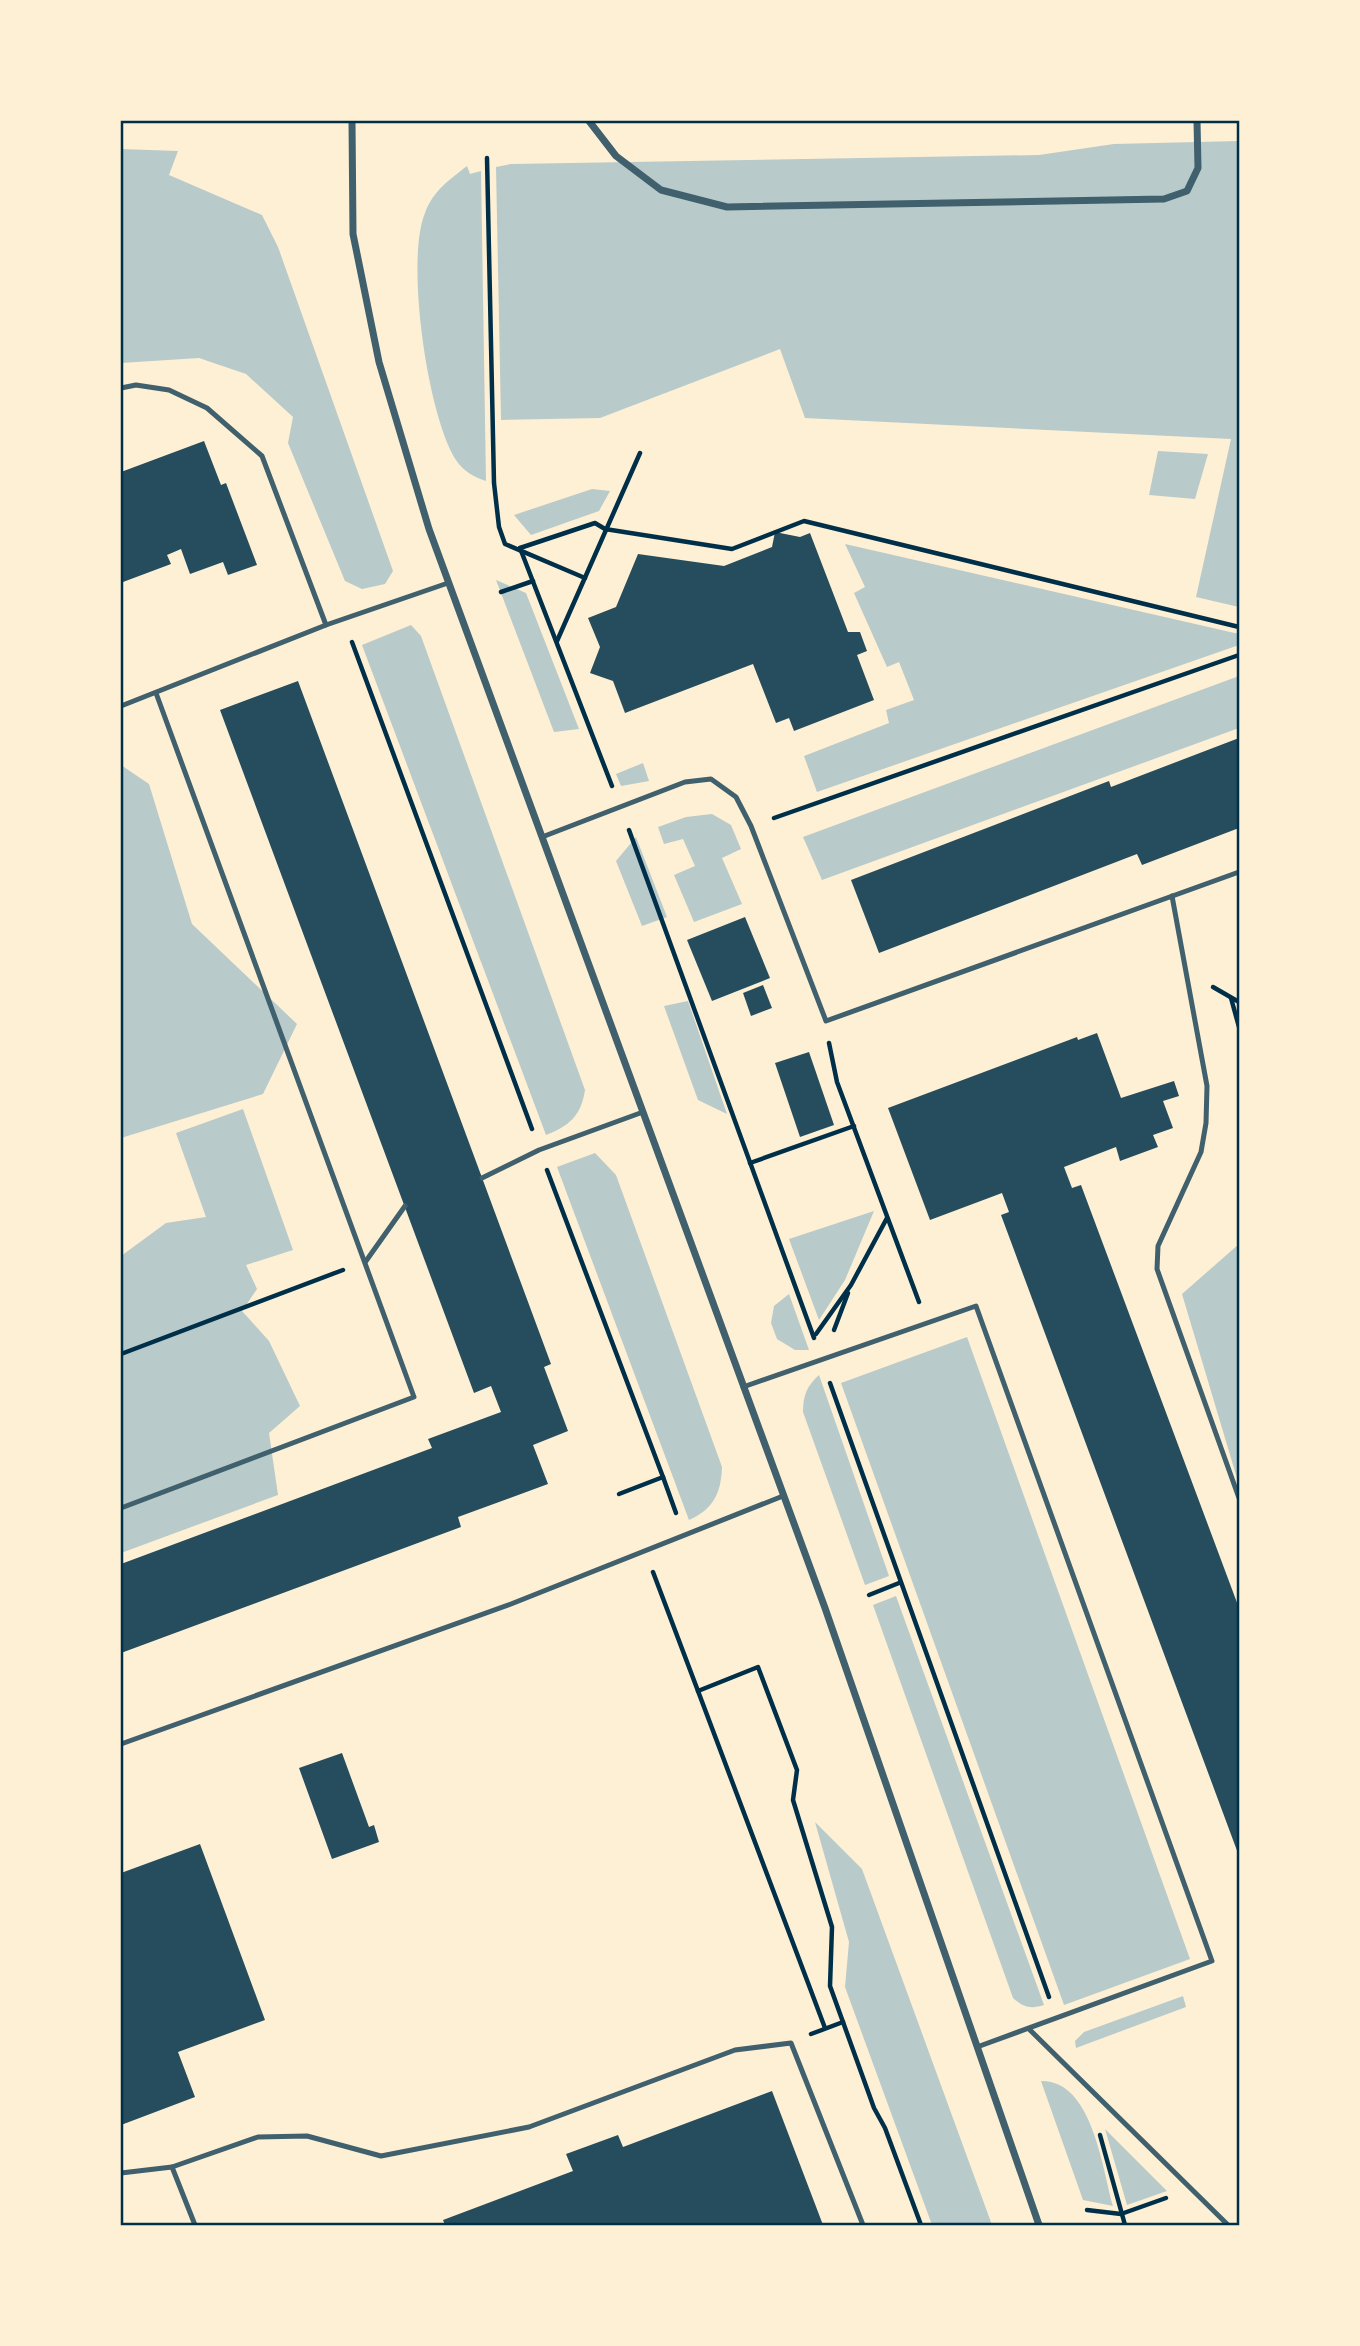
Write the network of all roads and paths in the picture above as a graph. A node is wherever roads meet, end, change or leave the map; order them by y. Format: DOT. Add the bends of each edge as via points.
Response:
graph roads {
  1 [pos="352,121"];
  2 [pos="589,121"];
  3 [pos="1197,121"];
  4 [pos="487,158"];
  5 [pos="121,388"];
  6 [pos="493,422"];
  7 [pos="501,423"];
  8 [pos="640,453"];
  9 [pos="605,529"];
  10 [pos="520,548"];
  11 [pos="585,578"];
  12 [pos="533,581"];
  13 [pos="448,583"];
  14 [pos="501,592"];
  15 [pos="326,625"];
  16 [pos="1239,627"];
  17 [pos="352,642"];
  18 [pos="557,642"];
  19 [pos="1239,655"];
  20 [pos="156,693"];
  21 [pos="121,706"];
  22 [pos="621,807"];
  23 [pos="751,826"];
  24 [pos="542,837"];
  25 [pos="1239,872"];
  26 [pos="1172,896"];
  27 [pos="1230,997"];
  28 [pos="825,1021"];
  29 [pos="1239,1027"];
  30 [pos="643,1112"];
  31 [pos="853,1126"];
  32 [pos="540,1150"];
  33 [pos="750,1163"];
  34 [pos="482,1178"];
  35 [pos="405,1206"];
  36 [pos="887,1218"];
  37 [pos="366,1261"];
  38 [pos="851,1285"];
  39 [pos="926,1323"];
  40 [pos="814,1338"];
  41 [pos="121,1354"];
  42 [pos="821,1360"];
  43 [pos="743,1387"];
  44 [pos="663,1477"];
  45 [pos="619,1494"];
  46 [pos="783,1496"];
  47 [pos="1239,1498"];
  48 [pos="121,1508"];
  49 [pos="680,1523"];
  50 [pos="900,1583"];
  51 [pos="869,1595"];
  52 [pos="662,1598"];
  53 [pos="698,1691"];
  54 [pos="121,1744"];
  55 [pos="1056,2019"];
  56 [pos="843,2022"];
  57 [pos="825,2028"];
  58 [pos="1029,2029"];
  59 [pos="791,2043"];
  60 [pos="977,2047"];
  61 [pos="1086,2085"];
  62 [pos="172,2167"];
  63 [pos="121,2173"];
  64 [pos="1190,2190"];
  65 [pos="1087,2210"];
  66 [pos="1121,2214"];
  67 [pos="195,2225"];
  68 [pos="863,2225"];
  69 [pos="921,2225"];
  70 [pos="1039,2225"];
  71 [pos="1125,2225"];
  72 [pos="1228,2225"];
  1 -- 13 [label="street" via="353,234 374,337"];
  2 -- 3 [label="street" via="616,156 662,190 727,207 1164,199 1187,191 1198,168"];
  4 -- 6 [label="path"];
  5 -- 15 [label="lane" via="136,385 169,390 208,408 262,456"];
  6 -- 7 [label="path"];
  6 -- 10 [label="path" via="499,527 505,544"];
  8 -- 9 [label="path"];
  9 -- 10 [label="path" via="595,523"];
  9 -- 11 [label="path"];
  9 -- 16 [label="path" via="732,549 804,521"];
  10 -- 11 [label="path"];
  10 -- 12 [label="path"];
  11 -- 18 [label="path"];
  12 -- 14 [label="path"];
  12 -- 18 [label="path"];
  13 -- 15 [label="lane"];
  13 -- 24 [label="street"];
  15 -- 20 [label="lane"];
  17 -- 32 [label="path"];
  18 -- 22 [label="path"];
  19 -- 23 [label="path"];
  20 -- 21 [label="lane"];
  20 -- 37 [label="lane"];
  22 -- 23 [label="lane" via="685,782 711,779 736,797"];
  22 -- 24 [label="lane"];
  22 -- 33 [label="path"];
  23 -- 28 [label="lane"];
  24 -- 30 [label="street"];
  25 -- 26 [label="lane"];
  26 -- 28 [label="lane"];
  26 -- 47 [label="lane" via="1207,1086 1206,1124 1201,1152 1158,1246 1157,1269"];
  27 -- 29 [label="path"];
  28 -- 31 [label="path" via="837,1082"];
  30 -- 32 [label="lane"];
  30 -- 43 [label="street"];
  31 -- 33 [label="path"];
  31 -- 36 [label="path"];
  32 -- 34 [label="lane"];
  32 -- 44 [label="path"];
  33 -- 40 [label="path"];
  35 -- 37 [label="lane"];
  36 -- 38 [label="path"];
  36 -- 39 [label="path"];
  37 -- 41 [label="path"];
  37 -- 48 [label="lane" via="414,1397"];
  38 -- 40 [label="path"];
  38 -- 42 [label="path"];
  39 -- 42 [label="lane"];
  39 -- 55 [label="lane" via="976,1306 1212,1961"];
  40 -- 42 [label="path"];
  42 -- 43 [label="lane"];
  42 -- 50 [label="path"];
  43 -- 46 [label="street"];
  44 -- 45 [label="path"];
  44 -- 49 [label="path"];
  46 -- 54 [label="lane" via="511,1604"];
  46 -- 60 [label="street"];
  50 -- 51 [label="path"];
  50 -- 55 [label="path"];
  52 -- 53 [label="path"];
  53 -- 56 [label="path" via="758,1667 797,1770 793,1800 832,1927 830,1986"];
  53 -- 57 [label="path"];
  55 -- 58 [label="lane"];
  56 -- 57 [label="path"];
  56 -- 69 [label="path"];
  57 -- 59 [label="path"];
  58 -- 60 [label="lane"];
  58 -- 61 [label="lane"];
  59 -- 62 [label="lane" via="735,2050 529,2127 381,2155 307,2136 258,2137"];
  59 -- 68 [label="lane"];
  60 -- 70 [label="street"];
  61 -- 64 [label="lane"];
  61 -- 66 [label="path"];
  62 -- 63 [label="lane"];
  62 -- 67 [label="lane"];
  64 -- 66 [label="path"];
  64 -- 72 [label="lane"];
  65 -- 66 [label="path"];
  66 -- 71 [label="path"];
}
